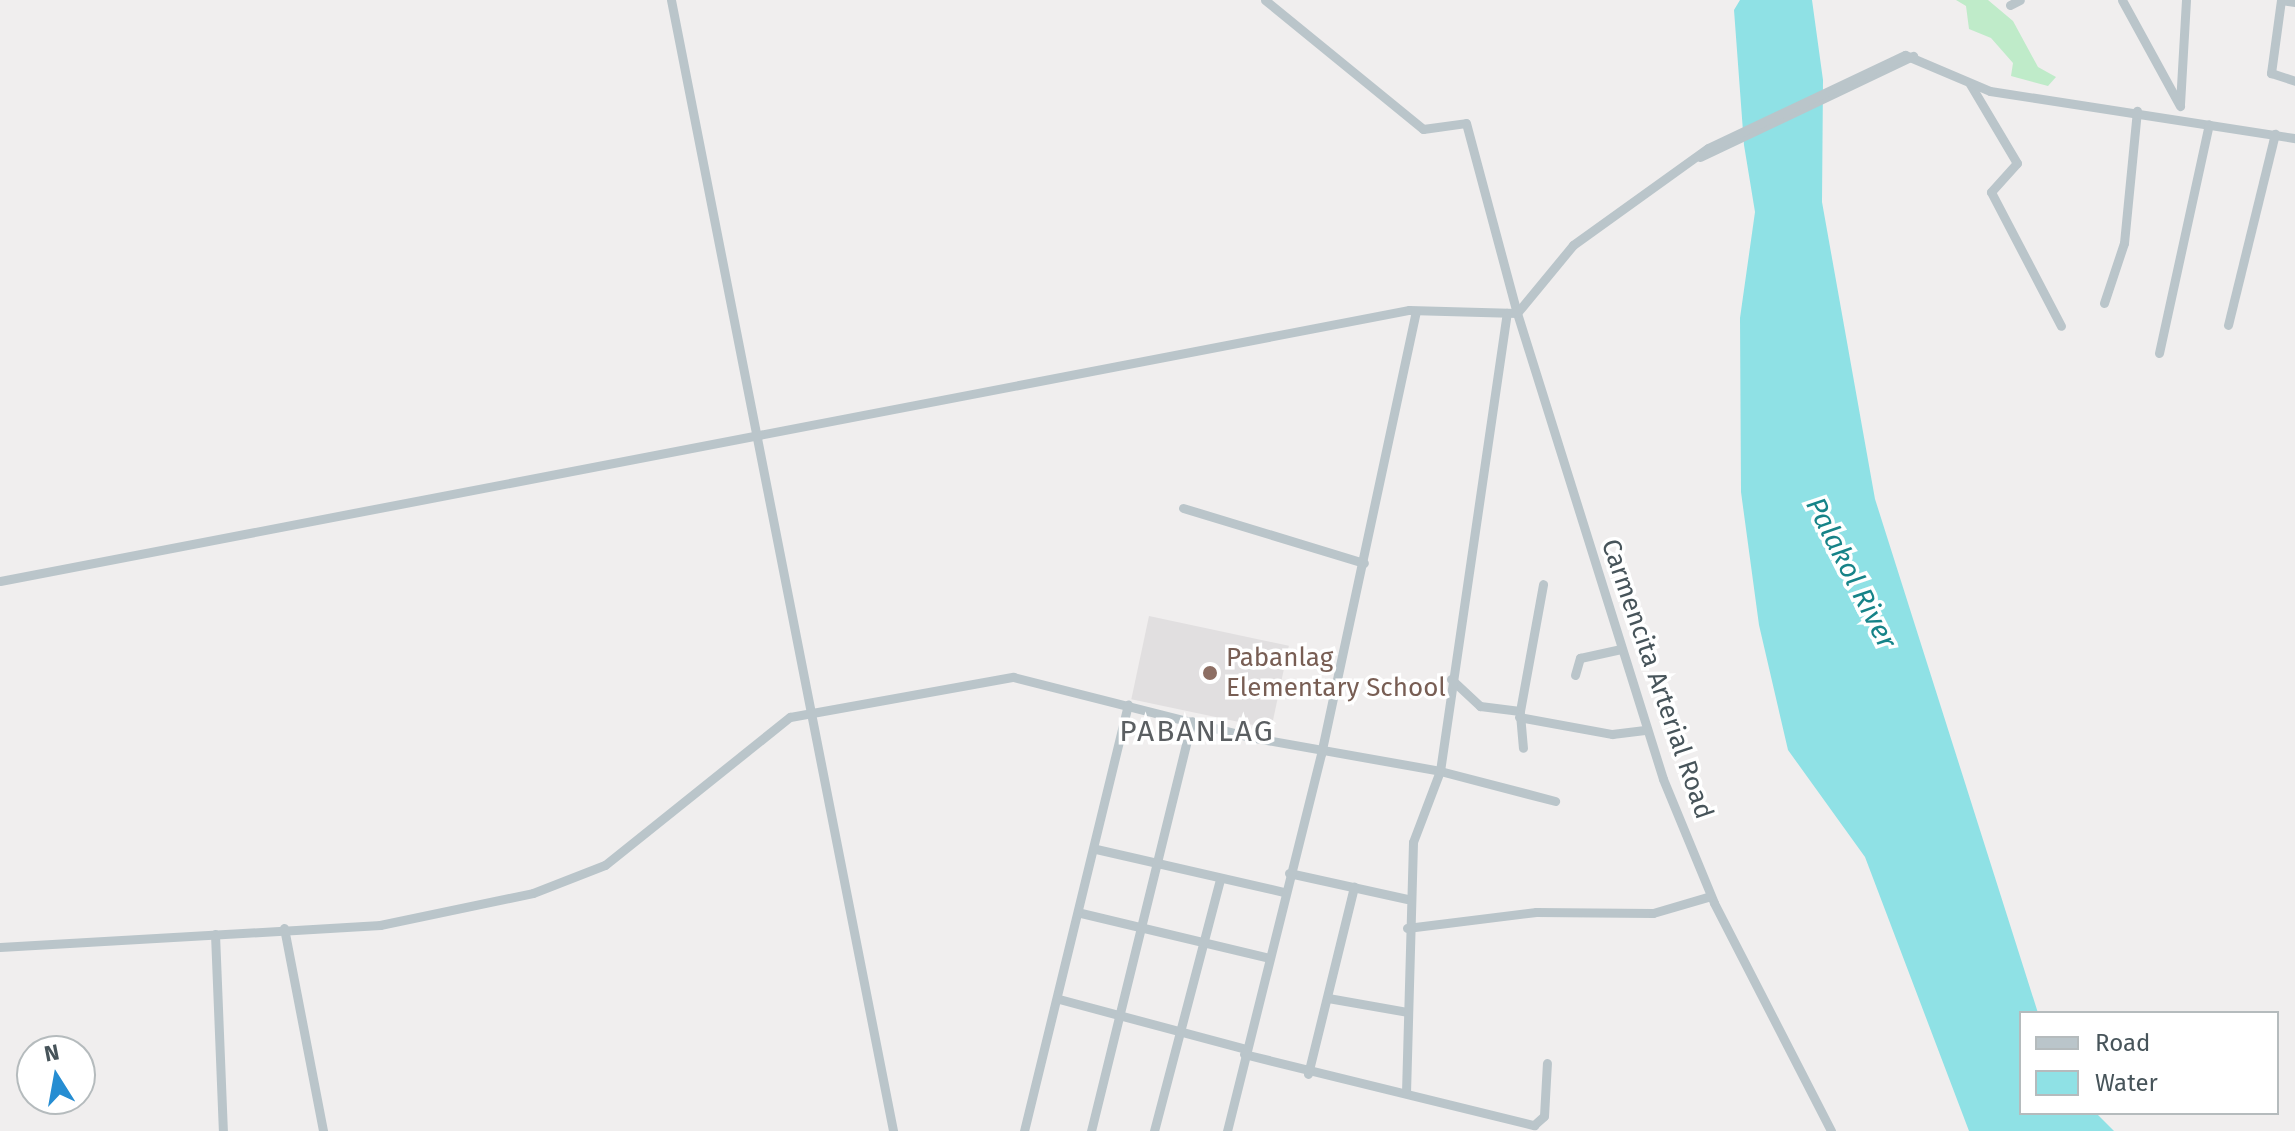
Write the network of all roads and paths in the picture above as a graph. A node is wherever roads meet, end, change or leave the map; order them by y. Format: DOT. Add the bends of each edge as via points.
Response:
graph roads {
  1 [pos="671,0"];
  2 [pos="1265,0"];
  3 [pos="2020,0"];
  4 [pos="2122,0"];
  5 [pos="2186,0"];
  6 [pos="2281,0"];
  7 [pos="2295,2"];
  8 [pos="2010,5"];
  9 [pos="2295,81"];
  10 [pos="1969,83"];
  11 [pos="2180,106"];
  12 [pos="2137,111"];
  13 [pos="2184,120"];
  14 [pos="2209,124"];
  15 [pos="2275,134"];
  16 [pos="2295,138"];
  17 [pos="2104,303"];
  18 [pos="1416,311"];
  19 [pos="1512,313"];
  20 [pos="2228,325"];
  21 [pos="2061,326"];
  22 [pos="2159,353"];
  23 [pos="757,436"];
  24 [pos="1183,508"];
  25 [pos="1364,563"];
  26 [pos="0,581"];
  27 [pos="1543,584"];
  28 [pos="1621,649"];
  29 [pos="1575,675"];
  30 [pos="1451,679"];
  31 [pos="1128,704"];
  32 [pos="813,714"];
  33 [pos="1520,714"];
  34 [pos="1192,721"];
  35 [pos="1647,730"];
  36 [pos="1323,747"];
  37 [pos="1523,748"];
  38 [pos="1440,771"];
  39 [pos="1555,801"];
  40 [pos="1096,849"];
  41 [pos="1157,863"];
  42 [pos="1289,873"];
  43 [pos="1220,879"];
  44 [pos="1354,887"];
  45 [pos="1283,892"];
  46 [pos="1711,896"];
  47 [pos="1407,899"];
  48 [pos="1081,913"];
  49 [pos="1141,926"];
  50 [pos="284,928"];
  51 [pos="1407,928"];
  52 [pos="215,934"];
  53 [pos="1204,942"];
  54 [pos="0,947"];
  55 [pos="1266,957"];
  56 [pos="1328,998"];
  57 [pos="1059,999"];
  58 [pos="1407,1012"];
  59 [pos="1119,1015"];
  60 [pos="1180,1033"];
  61 [pos="1245,1052"];
  62 [pos="1547,1063"];
  63 [pos="1308,1074"];
  64 [pos="1406,1093"];
  65 [pos="223,1131"];
  66 [pos="323,1131"];
  67 [pos="893,1131"];
  68 [pos="1024,1131"];
  69 [pos="1091,1131"];
  70 [pos="1154,1131"];
  71 [pos="1227,1131"];
  72 [pos="1831,1131"];
  1 -- 23 [label="street"];
  2 -- 19 [label="street, Carmencita Arterial Road" via="1423,129 1466,123"];
  3 -- 8 [label="street"];
  4 -- 11 [label="street"];
  5 -- 11 [label="street"];
  6 -- 7 [label="street"];
  6 -- 9 [label="street" via="2271,73"];
  10 -- 12 [label="street"];
  10 -- 19 [label="street" via="1909,57 1710,151 1573,245"];
  10 -- 21 [label="street" via="2017,163 1991,192"];
  11 -- 13 [label="street"];
  12 -- 13 [label="street"];
  12 -- 17 [label="street" via="2124,243"];
  13 -- 14 [label="street"];
  14 -- 15 [label="street"];
  14 -- 22 [label="street"];
  15 -- 16 [label="street"];
  15 -- 20 [label="street"];
  18 -- 19 [label="street"];
  18 -- 23 [label="street"];
  18 -- 25 [label="street"];
  19 -- 28 [label="street, Carmencita Arterial Road"];
  19 -- 30 [label="street"];
  23 -- 26 [label="street"];
  23 -- 32 [label="street"];
  24 -- 25 [label="street"];
  25 -- 36 [label="street"];
  27 -- 33 [label="street"];
  28 -- 29 [label="street" via="1580,658"];
  28 -- 35 [label="street, Carmencita Arterial Road"];
  30 -- 33 [label="street" via="1480,706"];
  30 -- 38 [label="street"];
  31 -- 32 [label="street" via="1013,677"];
  31 -- 34 [label="street"];
  31 -- 40 [label="street"];
  32 -- 50 [label="street" via="790,717 686,806 592,870 533,893 380,925"];
  32 -- 67 [label="street"];
  33 -- 35 [label="street" via="1612,734"];
  33 -- 37 [label="street"];
  34 -- 36 [label="street"];
  34 -- 41 [label="street"];
  35 -- 46 [label="street, Carmencita Arterial Road"];
  36 -- 38 [label="street"];
  36 -- 42 [label="street"];
  38 -- 39 [label="street"];
  38 -- 47 [label="street" via="1413,842"];
  40 -- 41 [label="street"];
  40 -- 48 [label="street"];
  41 -- 43 [label="street"];
  41 -- 49 [label="street"];
  42 -- 44 [label="street"];
  42 -- 45 [label="street"];
  43 -- 45 [label="street"];
  43 -- 53 [label="street"];
  44 -- 47 [label="street"];
  44 -- 56 [label="street"];
  45 -- 55 [label="street"];
  46 -- 51 [label="street" via="1653,913 1536,912"];
  46 -- 72 [label="street, Carmencita Arterial Road"];
  47 -- 51 [label="street"];
  48 -- 49 [label="street"];
  48 -- 57 [label="street"];
  49 -- 53 [label="street"];
  49 -- 59 [label="street"];
  50 -- 52 [label="street"];
  50 -- 66 [label="street"];
  51 -- 58 [label="street"];
  52 -- 54 [label="street"];
  52 -- 65 [label="street"];
  53 -- 55 [label="street"];
  53 -- 60 [label="street"];
  55 -- 61 [label="street"];
  56 -- 58 [label="street"];
  56 -- 63 [label="street"];
  57 -- 59 [label="street"];
  57 -- 68 [label="street"];
  58 -- 64 [label="street"];
  59 -- 60 [label="street"];
  59 -- 69 [label="street"];
  60 -- 61 [label="street"];
  60 -- 70 [label="street"];
  61 -- 63 [label="street"];
  61 -- 71 [label="street"];
  62 -- 64 [label="street" via="1544,1116 1534,1125"];
  63 -- 64 [label="street"];
}
